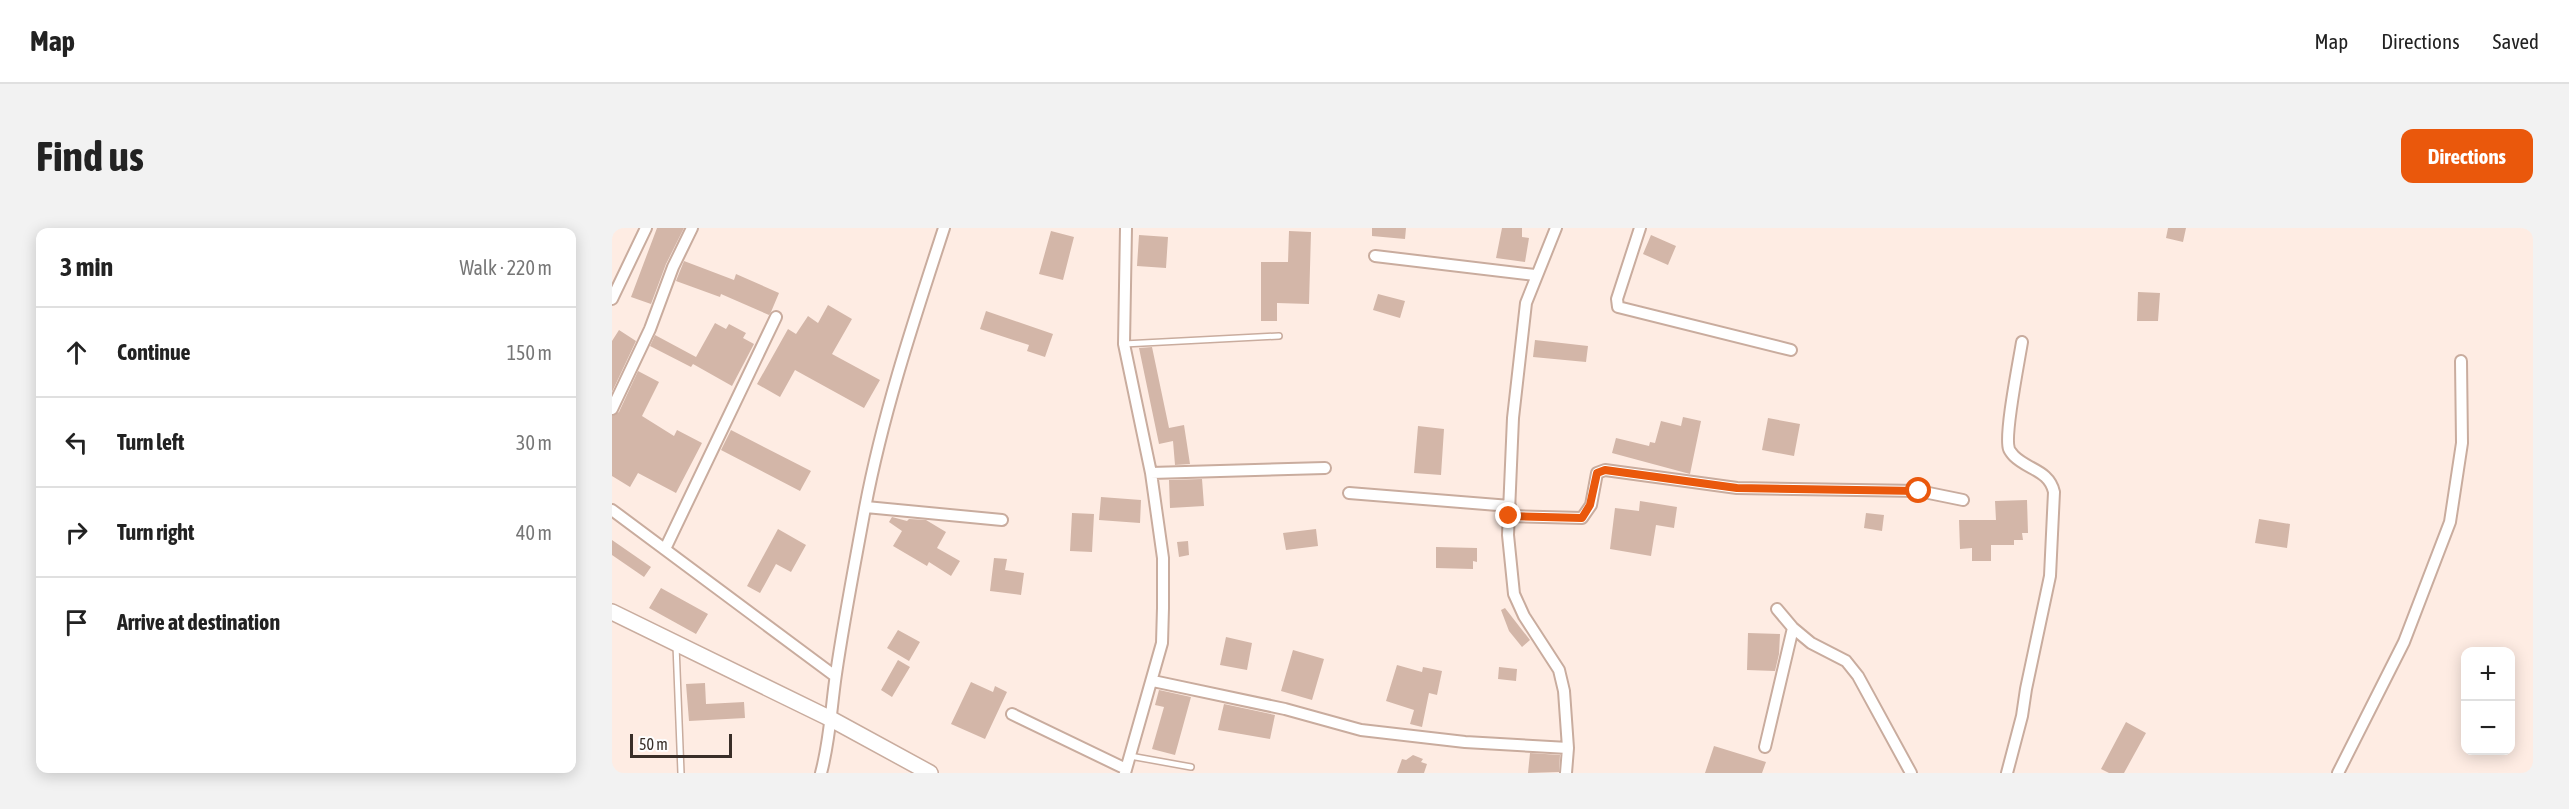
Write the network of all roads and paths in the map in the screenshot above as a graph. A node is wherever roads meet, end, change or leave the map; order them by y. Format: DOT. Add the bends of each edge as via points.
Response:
graph roads {
  1 [pos="646,228"];
  2 [pos="692,228"];
  3 [pos="944,228"];
  4 [pos="1126,228"];
  5 [pos="1556,228"];
  6 [pos="1640,228"];
  7 [pos="1375,256"];
  8 [pos="1535,275"];
  9 [pos="612,299"];
  10 [pos="776,316"];
  11 [pos="1279,336"];
  12 [pos="2022,342"];
  13 [pos="1124,344"];
  14 [pos="1791,350"];
  15 [pos="2461,361"];
  16 [pos="612,409"];
  17 [pos="1324,468"];
  18 [pos="1151,473"];
  19 [pos="1349,493"];
  20 [pos="1963,500"];
  21 [pos="866,507"];
  22 [pos="612,510"];
  23 [pos="1510,511"];
  24 [pos="1002,520"];
  25 [pos="665,549"];
  26 [pos="1777,609"];
  27 [pos="614,616"];
  28 [pos="1793,628"];
  29 [pos="676,644"];
  30 [pos="836,676"];
  31 [pos="1153,681"];
  32 [pos="1011,714"];
  33 [pos="831,719"];
  34 [pos="1765,747"];
  35 [pos="1568,748"];
  36 [pos="1130,756"];
  37 [pos="1191,767"];
  38 [pos="1126,771"];
  39 [pos="681,773"];
  40 [pos="821,773"];
  41 [pos="930,773"];
  42 [pos="1566,773"];
  43 [pos="1911,773"];
  44 [pos="2007,773"];
  45 [pos="2338,773"];
  1 -- 9 [label="street"];
  2 -- 16 [label="street"];
  3 -- 21 [label="street" via="898,369"];
  4 -- 13 [label="street"];
  5 -- 8 [label="street"];
  6 -- 14 [label="street" via="1617,299 1618,307"];
  7 -- 8 [label="street"];
  8 -- 23 [label="street" via="1526,303 1516,383"];
  10 -- 25 [label="street"];
  11 -- 13 [label="lane"];
  12 -- 44 [label="street" via="2008,428 2009,449 2015,457 2043,473 2055,492 2050,576"];
  13 -- 18 [label="street"];
  15 -- 45 [label="street" via="2462,443 2450,522 2404,642"];
  17 -- 18 [label="street"];
  18 -- 31 [label="street" via="1163,558 1162,644"];
  19 -- 23 [label="street"];
  20 -- 23 [label="street" via="1919,491 1737,488 1605,470 1597,473 1590,505 1582,518"];
  21 -- 24 [label="street"];
  21 -- 30 [label="street"];
  22 -- 25 [label="street"];
  23 -- 35 [label="street" via="1514,594 1559,670"];
  25 -- 30 [label="street"];
  26 -- 28 [label="street"];
  27 -- 29 [label="street"];
  28 -- 34 [label="street"];
  28 -- 43 [label="street" via="1811,643 1846,661"];
  29 -- 33 [label="street"];
  29 -- 39 [label="lane"];
  30 -- 33 [label="street"];
  31 -- 35 [label="street" via="1361,730"];
  31 -- 36 [label="street"];
  32 -- 38 [label="street"];
  33 -- 40 [label="street"];
  33 -- 41 [label="street"];
  35 -- 42 [label="street"];
  36 -- 37 [label="lane"];
  36 -- 38 [label="street"];
}
